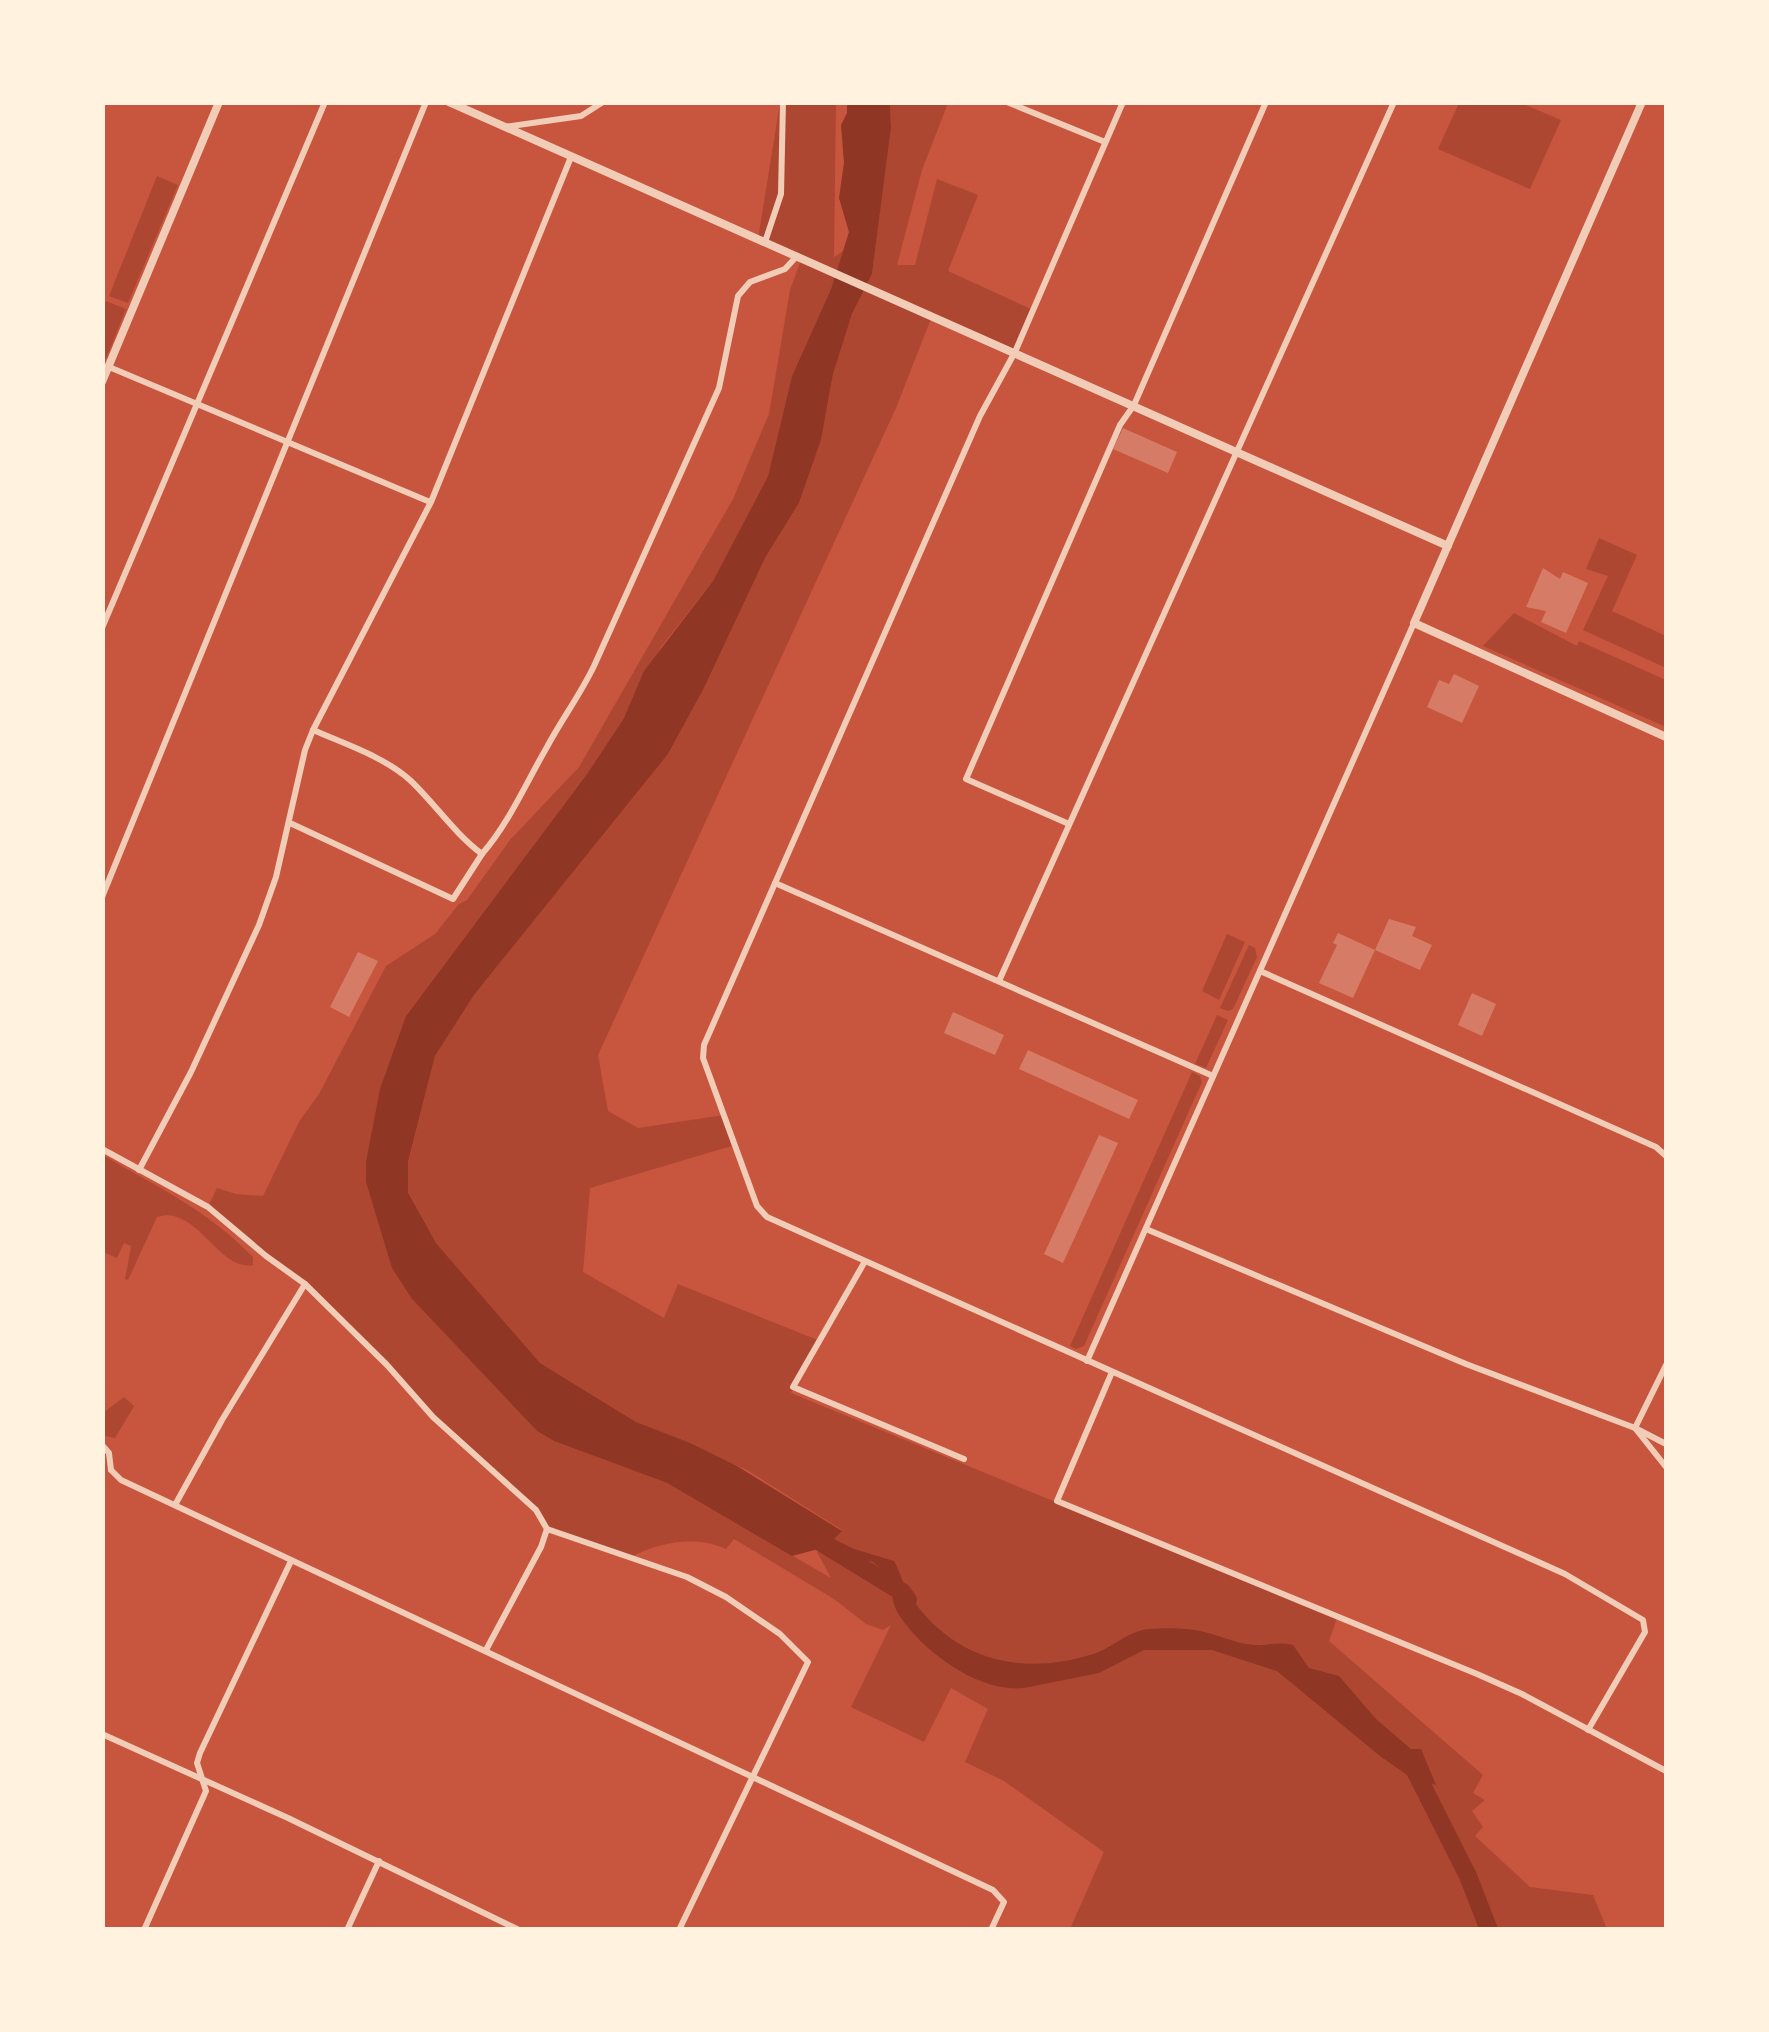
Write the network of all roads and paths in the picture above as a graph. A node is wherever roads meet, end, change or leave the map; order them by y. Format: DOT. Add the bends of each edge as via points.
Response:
graph roads {
  1 [pos="219,102"];
  2 [pos="325,102"];
  3 [pos="426,102"];
  4 [pos="449,102"];
  5 [pos="603,102"];
  6 [pos="783,102"];
  7 [pos="1007,102"];
  8 [pos="1123,102"];
  9 [pos="1266,102"];
  10 [pos="1394,102"];
  11 [pos="1642,102"];
  12 [pos="594,106"];
  13 [pos="503,127"];
  14 [pos="1105,142"];
  15 [pos="572,157"];
  16 [pos="765,242"];
  17 [pos="800,257"];
  18 [pos="1014,352"];
  19 [pos="109,367"];
  20 [pos="102,382"];
  21 [pos="195,403"];
  22 [pos="1134,405"];
  23 [pos="287,443"];
  24 [pos="1239,451"];
  25 [pos="431,502"];
  26 [pos="1448,546"];
  27 [pos="1414,623"];
  28 [pos="102,628"];
  29 [pos="314,730"];
  30 [pos="1666,737"];
  31 [pos="290,823"];
  32 [pos="1069,824"];
  33 [pos="482,854"];
  34 [pos="776,883"];
  35 [pos="102,896"];
  36 [pos="1260,971"];
  37 [pos="999,981"];
  38 [pos="1213,1076"];
  39 [pos="102,1149"];
  40 [pos="1666,1156"];
  41 [pos="139,1170"];
  42 [pos="1146,1229"];
  43 [pos="864,1263"];
  44 [pos="305,1284"];
  45 [pos="1087,1361"];
  46 [pos="1666,1365"];
  47 [pos="1112,1372"];
  48 [pos="1635,1428"];
  49 [pos="1666,1444"];
  50 [pos="102,1445"];
  51 [pos="964,1458"];
  52 [pos="1666,1467"];
  53 [pos="107,1472"];
  54 [pos="174,1505"];
  55 [pos="546,1529"];
  56 [pos="291,1561"];
  57 [pos="486,1650"];
  58 [pos="1588,1730"];
  59 [pos="102,1734"];
  60 [pos="1666,1770"];
  61 [pos="752,1777"];
  62 [pos="204,1780"];
  63 [pos="379,1861"];
  64 [pos="144,1930"];
  65 [pos="347,1930"];
  66 [pos="519,1930"];
  67 [pos="679,1930"];
  68 [pos="992,1930"];
  1 -- 19 [label="street"];
  2 -- 21 [label="street"];
  3 -- 23 [label="street"];
  4 -- 13 [label="street"];
  5 -- 12 [label="street"];
  6 -- 16 [label="street" via="781,194"];
  7 -- 14 [label="street"];
  8 -- 14 [label="street"];
  9 -- 22 [label="street"];
  10 -- 24 [label="street"];
  11 -- 26 [label="street"];
  12 -- 13 [label="street" via="581,116"];
  13 -- 15 [label="street"];
  14 -- 18 [label="street"];
  15 -- 16 [label="street"];
  15 -- 25 [label="street"];
  16 -- 17 [label="street"];
  17 -- 18 [label="street"];
  17 -- 33 [label="street" via="738,296 719,388 594,666"];
  18 -- 22 [label="street"];
  18 -- 34 [label="street"];
  19 -- 20 [label="street"];
  19 -- 21 [label="street"];
  21 -- 23 [label="street"];
  21 -- 28 [label="street"];
  22 -- 24 [label="street"];
  22 -- 32 [label="street" via="966,779"];
  23 -- 25 [label="street"];
  23 -- 35 [label="street"];
  24 -- 26 [label="street"];
  24 -- 32 [label="street"];
  25 -- 29 [label="street"];
  26 -- 27 [label="street"];
  27 -- 30 [label="street"];
  27 -- 36 [label="street"];
  29 -- 31 [label="street"];
  29 -- 33 [label="street" via="411,781"];
  31 -- 33 [label="street" via="453,898"];
  31 -- 41 [label="street" via="259,925"];
  32 -- 37 [label="street"];
  34 -- 37 [label="street"];
  34 -- 43 [label="street" via="704,1058 760,1212"];
  36 -- 38 [label="street"];
  36 -- 40 [label="street"];
  37 -- 38 [label="street"];
  38 -- 42 [label="street"];
  39 -- 41 [label="street"];
  41 -- 44 [label="street" via="208,1207"];
  42 -- 45 [label="street"];
  42 -- 48 [label="street"];
  43 -- 45 [label="street"];
  43 -- 51 [label="street" via="794,1387"];
  44 -- 54 [label="street"];
  44 -- 55 [label="street" via="536,1510"];
  45 -- 47 [label="street"];
  46 -- 48 [label="street"];
  47 -- 58 [label="street" via="1566,1574 1643,1620 1644,1632"];
  47 -- 58 [label="street" via="1057,1500 1477,1674"];
  48 -- 49 [label="street"];
  48 -- 52 [label="street"];
  50 -- 53 [label="street" via="109,1454"];
  53 -- 54 [label="street"];
  54 -- 56 [label="street"];
  55 -- 57 [label="street"];
  55 -- 61 [label="street" via="687,1577 780,1634 808,1662"];
  56 -- 57 [label="street"];
  56 -- 62 [label="street" via="200,1753"];
  57 -- 61 [label="street"];
  58 -- 60 [label="street"];
  59 -- 62 [label="street"];
  61 -- 67 [label="street"];
  61 -- 68 [label="street" via="994,1890 1004,1902"];
  62 -- 63 [label="street"];
  62 -- 64 [label="street" via="206,1791"];
  63 -- 65 [label="street"];
  63 -- 66 [label="street"];
}
